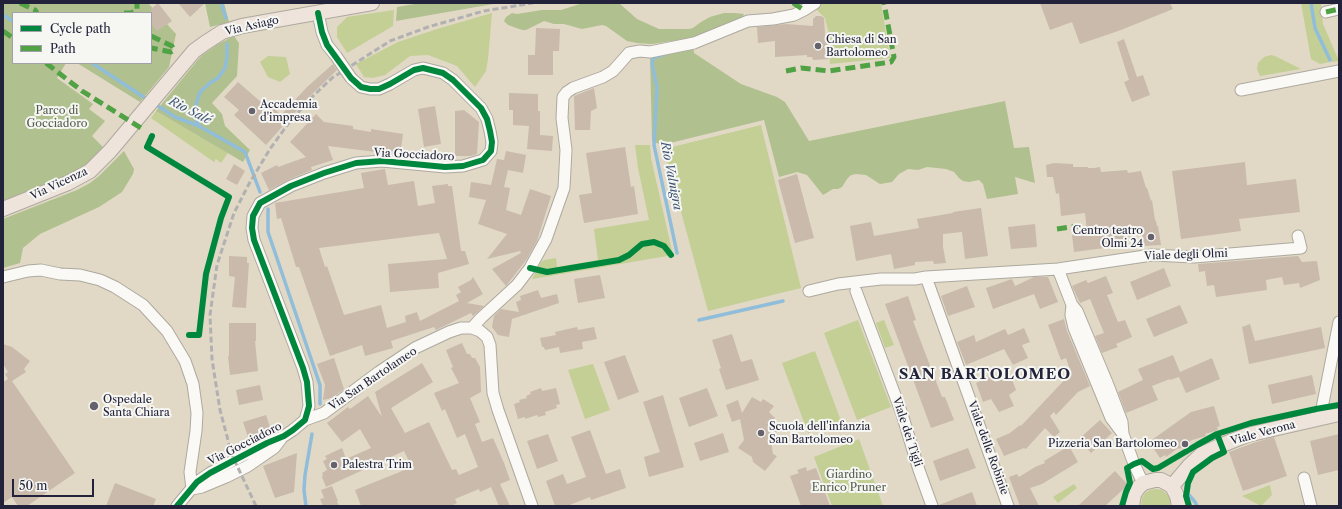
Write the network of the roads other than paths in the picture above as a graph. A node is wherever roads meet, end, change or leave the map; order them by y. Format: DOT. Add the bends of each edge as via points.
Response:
graph roads {
  1 [pos="372,3"];
  2 [pos="815,3"];
  3 [pos="1339,9"];
  4 [pos="1326,12"];
  5 [pos="318,13"];
  6 [pos="1339,71"];
  7 [pos="1241,90"];
  8 [pos="157,96"];
  9 [pos="3,209"];
  10 [pos="1298,236"];
  11 [pos="1058,269"];
  12 [pos="3,277"];
  13 [pos="926,277"];
  14 [pos="809,291"];
  15 [pos="856,291"];
  16 [pos="1339,322"];
  17 [pos="472,328"];
  18 [pos="1339,414"];
  19 [pos="1322,418"];
  20 [pos="305,420"];
  21 [pos="1304,478"];
  22 [pos="1143,483"];
  23 [pos="1172,486"];
  24 [pos="192,489"];
  25 [pos="177,506"];
  26 [pos="532,506"];
  27 [pos="932,506"];
  28 [pos="1008,506"];
  29 [pos="1132,506"];
  30 [pos="1178,506"];
  31 [pos="1312,506"];
  1 -- 5 [label="main road, Via Asiago"];
  2 -- 17 [label="street" via="794,15 748,21 694,43 650,52 630,53 613,71 567,92 563,97 559,129 566,150 564,188 546,240 517,285"];
  3 -- 4 [label="street"];
  5 -- 8 [label="main road, Via Asiago" via="242,26 222,32 194,51"];
  5 -- 20 [label="street, Via Gocciadoro, bridge" via="327,45 351,78 361,87 379,89 414,70 423,68 442,73 453,80 481,108 487,119 492,142 491,151 483,160 463,166 445,167 382,161 356,163 280,191 256,208 252,228 254,240 298,352 307,382 309,406"];
  6 -- 7 [label="street"];
  8 -- 9 [label="main road, Via Vicenza" via="95,167 80,177"];
  10 -- 11 [label="street, Viale degli Olmi" via="1301,248 1194,256 1152,256"];
  11 -- 13 [label="street, Viale degli Olmi"];
  11 -- 22 [label="street" via="1072,305 1077,311 1104,387 1122,422 1123,434"];
  12 -- 24 [label="street" via="41,270 100,280 143,305 167,331 185,361 195,396 197,413 190,472"];
  13 -- 14 [label="street, Viale degli Olmi" via="853,282"];
  13 -- 28 [label="street, Viale delle Robinie"];
  15 -- 27 [label="street, Viale dei Tigli" via="902,414"];
  16 -- 19 [label="street"];
  17 -- 20 [label="street, Via San Bartolameo" via="455,330 416,348 324,413"];
  17 -- 26 [label="street" via="487,337 490,345 493,393"];
  18 -- 19 [label="main road, Viale Verona"];
  19 -- 23 [label="main road, Viale Verona" via="1247,435 1222,444 1202,454"];
  20 -- 24 [label="street, Via Gocciadoro" via="284,436 274,448 248,466"];
  21 -- 31 [label="street"];
  22 -- 23 [label="main road" via="1161,480"];
  22 -- 29 [label="main road" via="1134,494"];
  23 -- 30 [label="main road"];
  24 -- 25 [label="street"];
}
